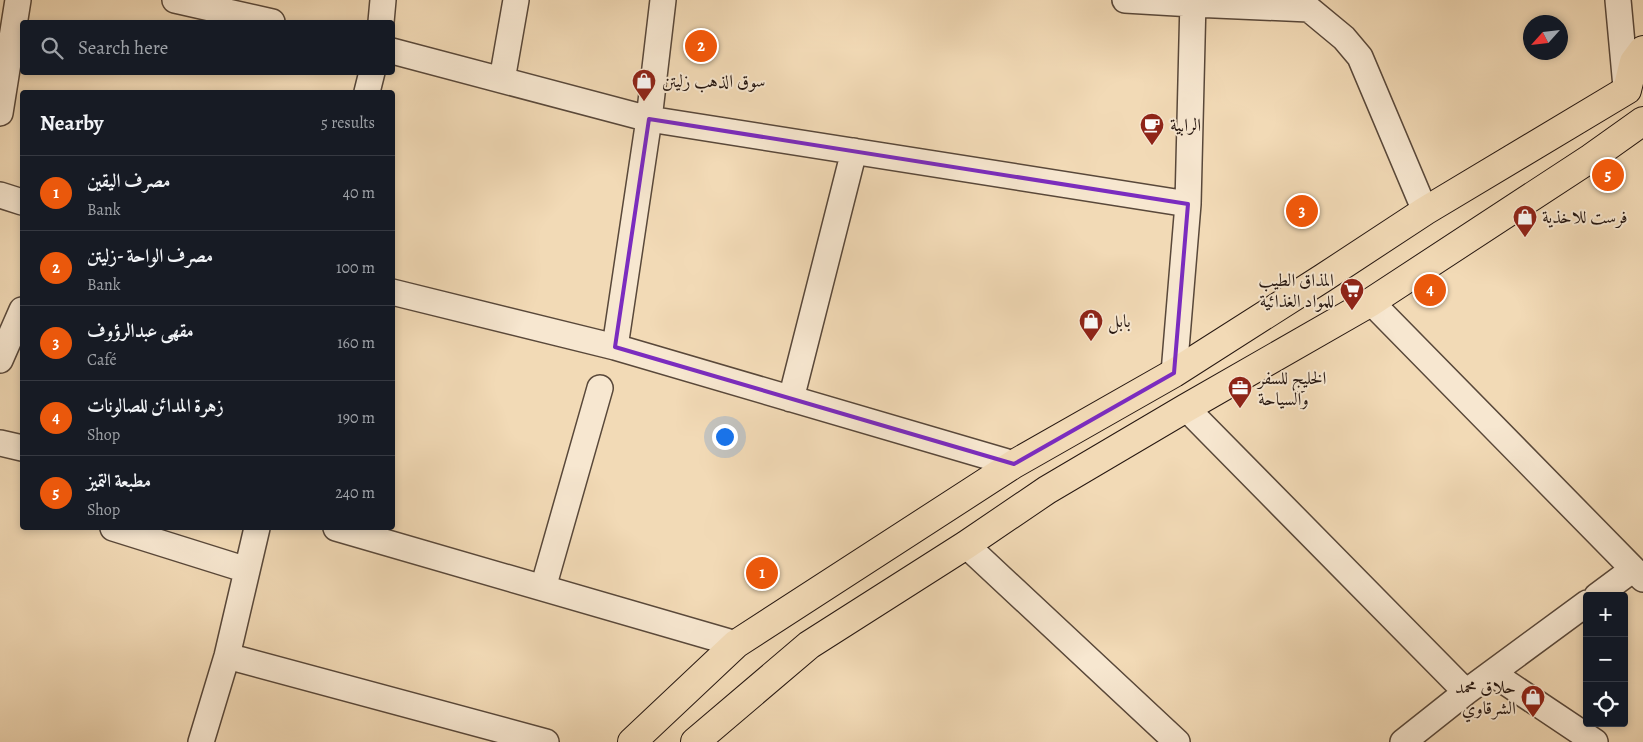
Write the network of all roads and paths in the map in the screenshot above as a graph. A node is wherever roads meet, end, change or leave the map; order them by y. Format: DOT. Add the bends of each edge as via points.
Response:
graph roads {
  1 [pos="18,0"];
  2 [pos="175,0"];
  3 [pos="383,0"];
  4 [pos="516,0"];
  5 [pos="662,0"];
  6 [pos="1124,0"];
  7 [pos="1618,0"];
  8 [pos="1193,2"];
  9 [pos="263,20"];
  10 [pos="381,20"];
  11 [pos="1643,50"];
  12 [pos="395,52"];
  13 [pos="371,75"];
  14 [pos="502,80"];
  15 [pos="368,90"];
  16 [pos="1627,90"];
  17 [pos="0,113"];
  18 [pos="649,119"];
  19 [pos="1643,121"];
  20 [pos="854,151"];
  21 [pos="0,195"];
  22 [pos="20,201"];
  23 [pos="1188,204"];
  24 [pos="1425,211"];
  25 [pos="395,293"];
  26 [pos="1371,302"];
  27 [pos="20,315"];
  28 [pos="615,347"];
  29 [pos="0,360"];
  30 [pos="1174,373"];
  31 [pos="600,388"];
  32 [pos="791,399"];
  33 [pos="1186,408"];
  34 [pos="0,443"];
  35 [pos="20,448"];
  36 [pos="1014,464"];
  37 [pos="119,530"];
  38 [pos="257,530"];
  39 [pos="343,530"];
  40 [pos="966,545"];
  41 [pos="247,570"];
  42 [pos="1637,575"];
  43 [pos="543,588"];
  44 [pos="1605,592"];
  45 [pos="1583,606"];
  46 [pos="736,644"];
  47 [pos="227,656"];
  48 [pos="1492,673"];
  49 [pos="1466,692"];
  50 [pos="201,742"];
  51 [pos="546,742"];
  52 [pos="632,742"];
  53 [pos="695,742"];
  54 [pos="1176,742"];
  55 [pos="1403,742"];
  56 [pos="1595,742"];
  1 -- 17 [label="street"];
  2 -- 9 [label="street"];
  3 -- 10 [label="street"];
  4 -- 14 [label="street"];
  5 -- 18 [label="street"];
  6 -- 8 [label="street"];
  7 -- 16 [label="street"];
  8 -- 23 [label="street"];
  8 -- 24 [label="street" via="1309,9 1344,38 1360,57"];
  11 -- 16 [label="main road" via="1634,62"];
  12 -- 14 [label="street"];
  13 -- 15 [label="street"];
  14 -- 18 [label="street"];
  16 -- 24 [label="main road"];
  18 -- 20 [label="street"];
  18 -- 28 [label="street"];
  19 -- 26 [label="main road"];
  20 -- 23 [label="street"];
  20 -- 32 [label="street"];
  21 -- 22 [label="street"];
  23 -- 30 [label="street"];
  24 -- 30 [label="main road"];
  25 -- 28 [label="street"];
  26 -- 33 [label="main road"];
  26 -- 42 [label="street"];
  27 -- 29 [label="street"];
  28 -- 32 [label="street"];
  30 -- 36 [label="main road"];
  31 -- 43 [label="street"];
  32 -- 36 [label="street"];
  33 -- 40 [label="main road" via="1047,490"];
  33 -- 49 [label="street"];
  34 -- 35 [label="street"];
  36 -- 46 [label="main road"];
  37 -- 41 [label="street"];
  38 -- 41 [label="street"];
  39 -- 43 [label="street"];
  40 -- 53 [label="main road" via="809,645"];
  40 -- 54 [label="street"];
  41 -- 47 [label="street"];
  42 -- 44 [label="street"];
  43 -- 46 [label="street"];
  45 -- 48 [label="street"];
  46 -- 52 [label="main road"];
  47 -- 50 [label="street"];
  47 -- 51 [label="street"];
  48 -- 49 [label="street"];
  48 -- 56 [label="street"];
  49 -- 55 [label="street"];
}
